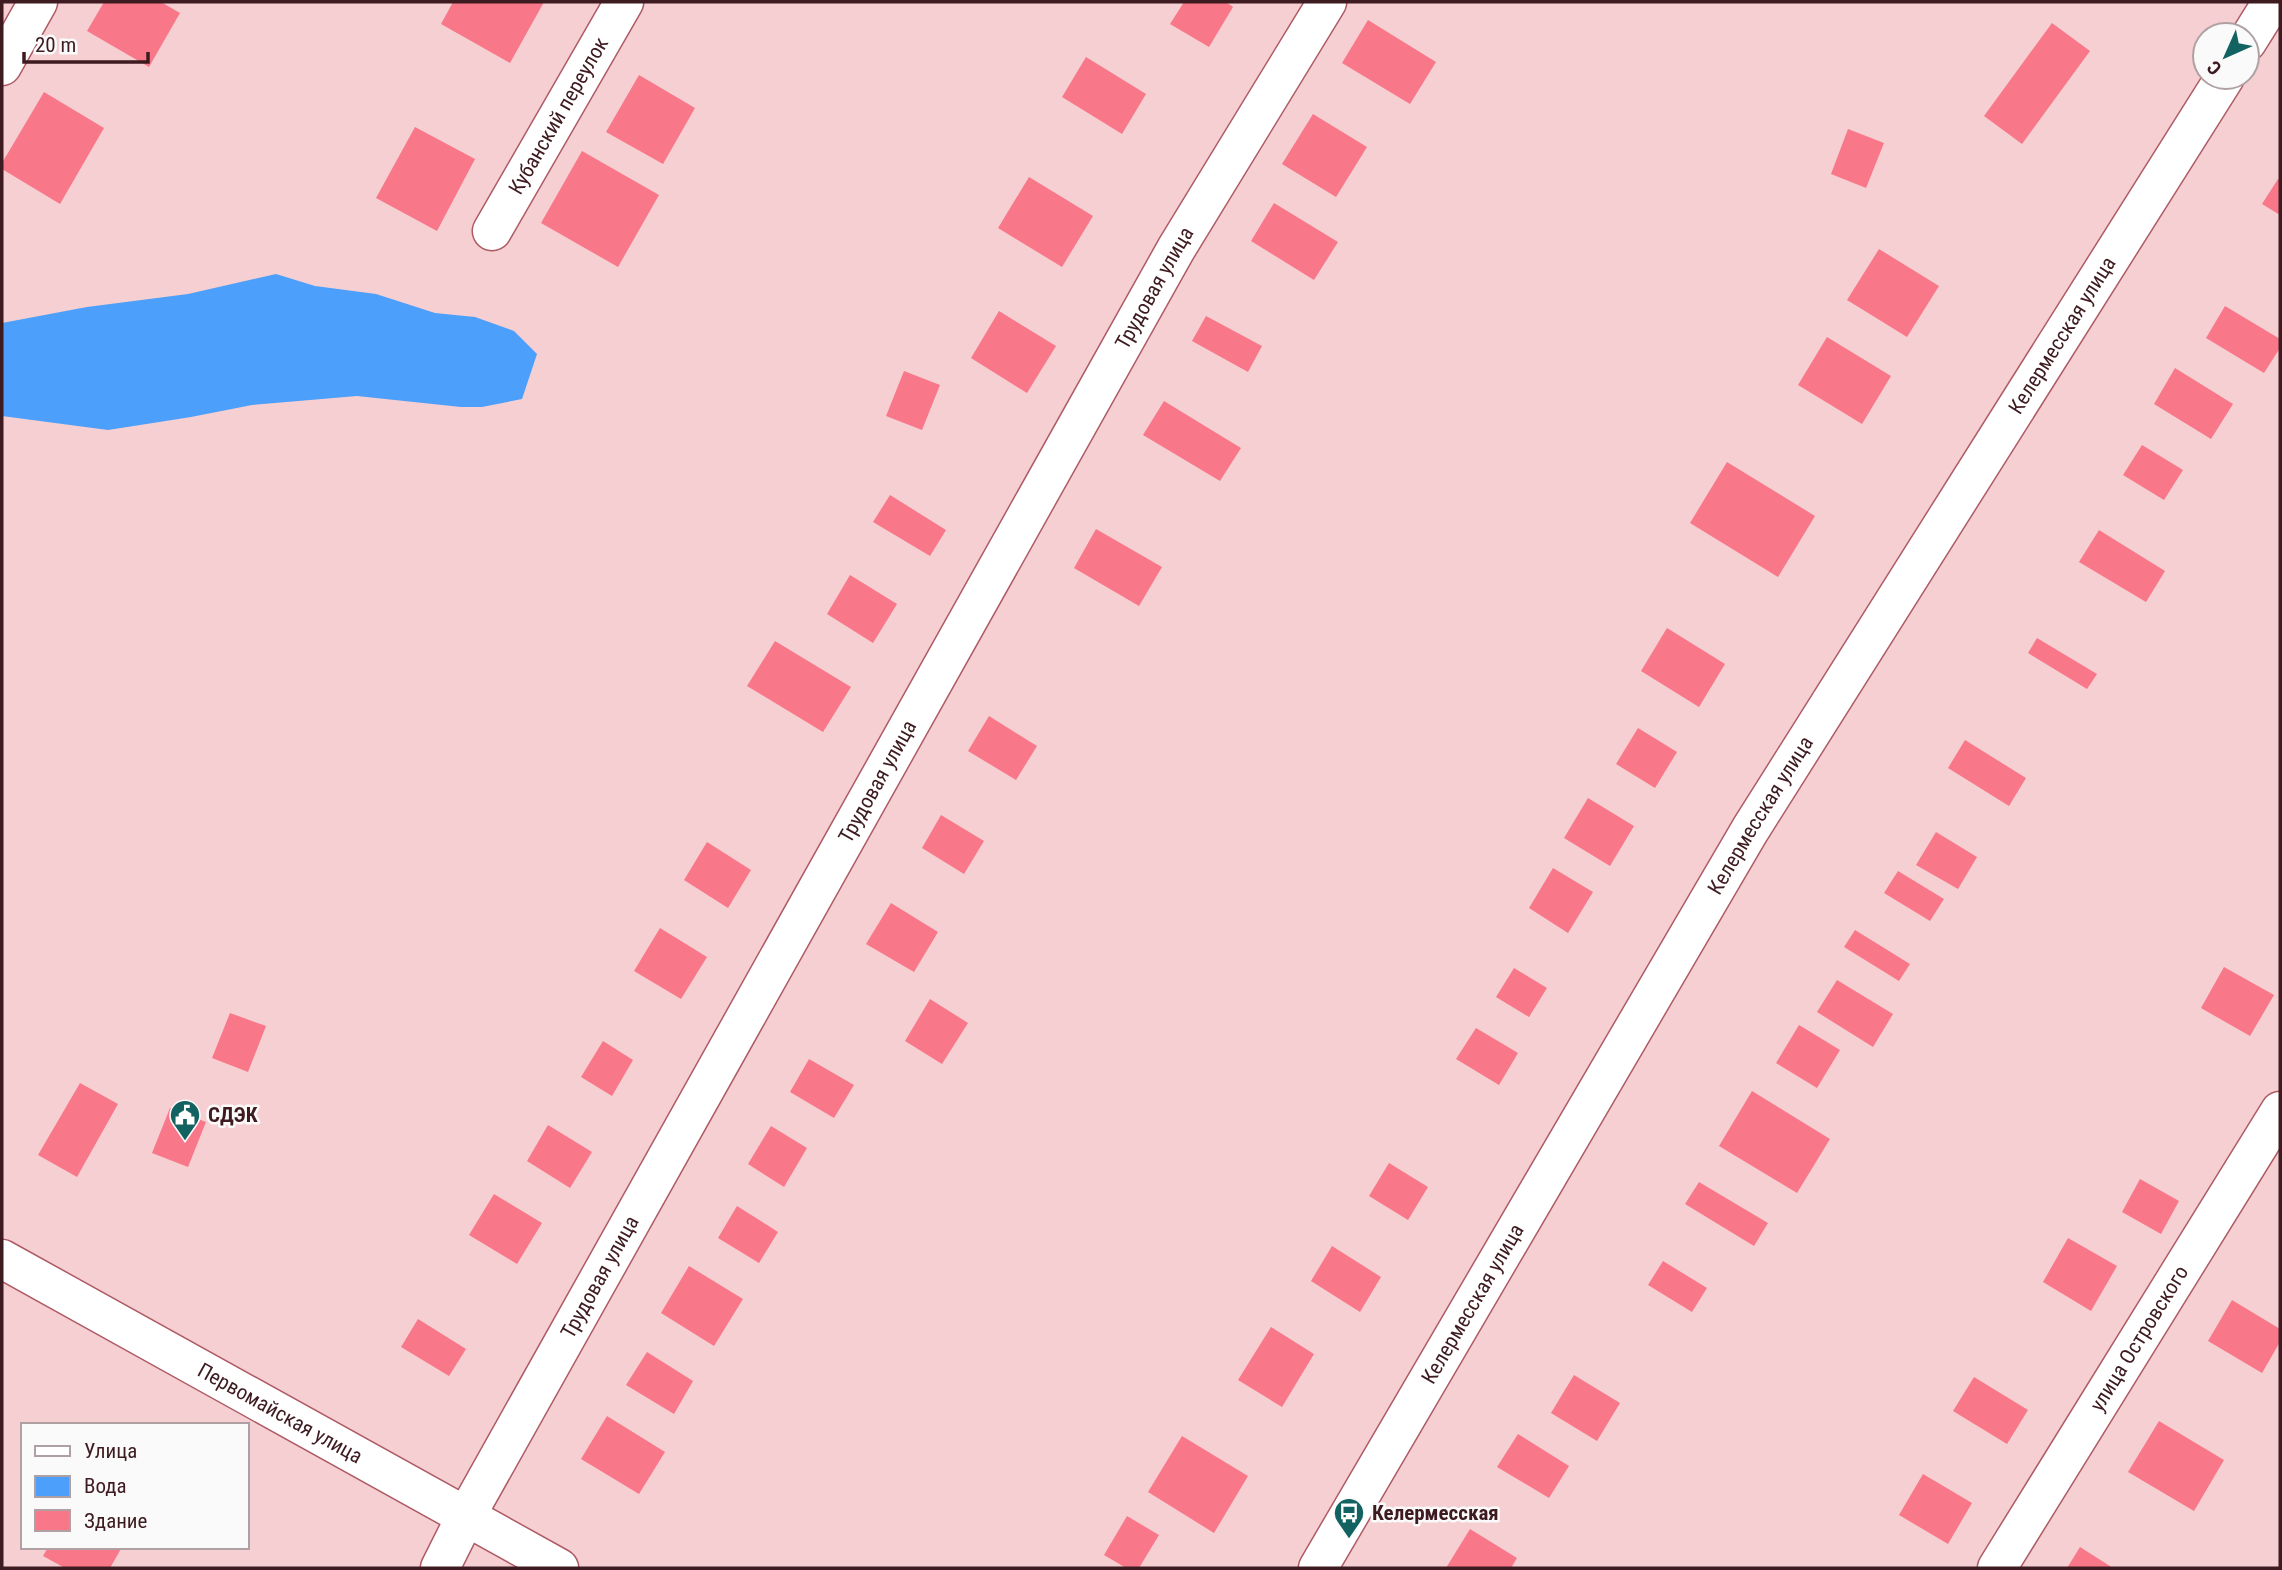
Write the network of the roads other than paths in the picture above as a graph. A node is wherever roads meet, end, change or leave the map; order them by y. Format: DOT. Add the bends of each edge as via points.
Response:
graph roads {
  1 [pos="38,2"];
  2 [pos="624,2"];
  3 [pos="1327,2"];
  4 [pos="2272,2"];
  5 [pos="2260,21"];
  6 [pos="2,66"];
  7 [pos="2216,91"];
  8 [pos="492,231"];
  9 [pos="2280,1111"];
  10 [pos="2,1259"];
  11 [pos="466,1516"];
  12 [pos="440,1568"];
  13 [pos="559,1568"];
  14 [pos="1318,1568"];
  15 [pos="1997,1568"];
  1 -- 6 [label="street"];
  2 -- 8 [label="street, Кубанский переулок"];
  3 -- 11 [label="street, Трудовая улица" via="1176,249"];
  4 -- 5 [label="street"];
  7 -- 14 [label="street, Келермесская улица" via="1750,830"];
  9 -- 15 [label="street, улица Островского"];
  10 -- 11 [label="street, Первомайская улица"];
  11 -- 12 [label="street, Трудовая улица"];
  11 -- 13 [label="street, Первомайская улица"];
}
